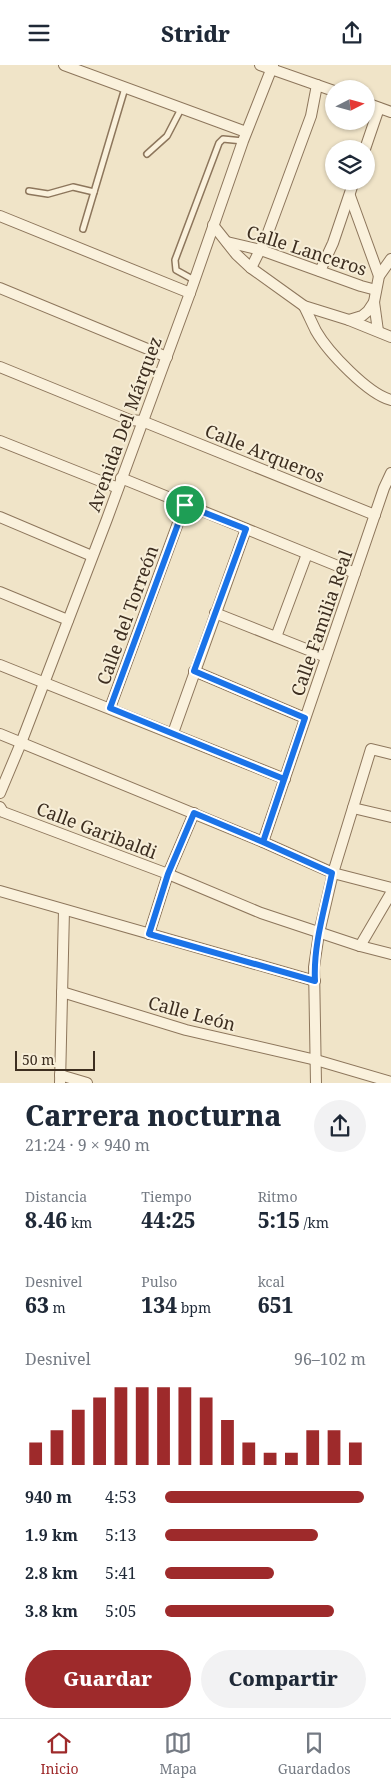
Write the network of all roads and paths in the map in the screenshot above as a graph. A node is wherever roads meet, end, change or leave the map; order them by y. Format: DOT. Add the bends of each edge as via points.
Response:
graph roads {
  1 [pos="64,65"];
  2 [pos="260,65"];
  3 [pos="272,67"];
  4 [pos="316,85"];
  5 [pos="125,88"];
  6 [pos="325,88"];
  7 [pos="375,106"];
  8 [pos="379,108"];
  9 [pos="181,109"];
  10 [pos="391,112"];
  11 [pos="245,137"];
  12 [pos="368,140"];
  13 [pos="147,154"];
  14 [pos="352,190"];
  15 [pos="29,191"];
  16 [pos="94,192"];
  17 [pos="350,196"];
  18 [pos="0,216"];
  19 [pos="213,225"];
  20 [pos="83,229"];
  21 [pos="226,242"];
  22 [pos="261,250"];
  23 [pos="391,259"];
  24 [pos="251,269"];
  25 [pos="320,271"];
  26 [pos="379,275"];
  27 [pos="194,279"];
  28 [pos="0,288"];
  29 [pos="376,290"];
  30 [pos="190,293"];
  31 [pos="374,302"];
  32 [pos="304,306"];
  33 [pos="349,319"];
  34 [pos="378,331"];
  35 [pos="391,337"];
  36 [pos="167,357"];
  37 [pos="0,367"];
  38 [pos="391,400"];
  39 [pos="142,421"];
  40 [pos="0,441"];
  41 [pos="391,473"];
  42 [pos="120,483"];
  43 [pos="185,505"];
  44 [pos="375,515"];
  45 [pos="0,517"];
  46 [pos="246,529"];
  47 [pos="306,554"];
  48 [pos="92,557"];
  49 [pos="355,573"];
  50 [pos="0,592"];
  51 [pos="215,613"];
  52 [pos="68,620"];
  53 [pos="276,637"];
  54 [pos="326,657"];
  55 [pos="0,665"];
  56 [pos="194,671"];
  57 [pos="44,684"];
  58 [pos="110,708"];
  59 [pos="305,718"];
  60 [pos="173,733"];
  61 [pos="0,734"];
  62 [pos="21,743"];
  63 [pos="391,754"];
  64 [pos="284,779"];
  65 [pos="0,793"];
  66 [pos="353,808"];
  67 [pos="1,811"];
  68 [pos="194,813"];
  69 [pos="391,817"];
  70 [pos="263,842"];
  71 [pos="332,873"];
  72 [pos="168,874"];
  73 [pos="391,888"];
  74 [pos="0,891"];
  75 [pos="391,893"];
  76 [pos="64,910"];
  77 [pos="319,933"];
  78 [pos="149,934"];
  79 [pos="360,946"];
  80 [pos="391,954"];
  81 [pos="315,981"];
  82 [pos="62,993"];
  83 [pos="316,1060"];
  84 [pos="60,1079"];
  85 [pos="391,1082"];
  86 [pos="87,1083"];
  87 [pos="316,1083"];
  1 -- 5 [label="street"];
  2 -- 3 [label="street"];
  3 -- 4 [label="street"];
  3 -- 11 [label="street, Avenida Del Márquez"];
  4 -- 6 [label="street"];
  4 -- 22 [label="street" via="311,116"];
  5 -- 9 [label="street"];
  5 -- 16 [label="lane"];
  7 -- 8 [label="street"];
  8 -- 10 [label="street"];
  8 -- 12 [label="street"];
  9 -- 11 [label="street"];
  9 -- 13 [label="lane" via="167,136"];
  11 -- 19 [label="street, Avenida Del Márquez"];
  11 -- 27 [label="lane" via="223,139 219,143 175,260 176,270"];
  14 -- 17 [label="street"];
  15 -- 16 [label="lane" via="48,194 73,187"];
  16 -- 20 [label="lane"];
  17 -- 25 [label="street"];
  17 -- 26 [label="street"];
  18 -- 30 [label="street"];
  19 -- 21 [label="street"];
  19 -- 27 [label="street, Avenida Del Márquez"];
  21 -- 22 [label="street, Calle Lanceros"];
  21 -- 24 [label="street"];
  22 -- 24 [label="street"];
  22 -- 25 [label="street, Calle Lanceros"];
  23 -- 26 [label="street"];
  24 -- 32 [label="street"];
  25 -- 29 [label="street, Calle Lanceros"];
  26 -- 29 [label="street"];
  27 -- 30 [label="street, Avenida Del Márquez"];
  28 -- 36 [label="street"];
  29 -- 31 [label="street"];
  30 -- 36 [label="street, Avenida Del Márquez"];
  31 -- 33 [label="street" via="368,311"];
  31 -- 34 [label="street"];
  32 -- 33 [label="street"];
  32 -- 38 [label="street" via="317,333 337,358 363,383"];
  33 -- 34 [label="street"];
  34 -- 35 [label="street"];
  36 -- 39 [label="street, Avenida Del Márquez"];
  37 -- 39 [label="street, Calle Arqueros" via="130,420"];
  39 -- 42 [label="street, Avenida Del Márquez"];
  39 -- 44 [label="street, Calle Arqueros"];
  40 -- 42 [label="street"];
  41 -- 44 [label="street, Calle Familia Real"];
  42 -- 43 [label="street"];
  42 -- 48 [label="street, Avenida Del Márquez"];
  43 -- 46 [label="street"];
  43 -- 58 [label="street, Calle del Torreón"];
  44 -- 49 [label="street, Calle Familia Real"];
  45 -- 48 [label="street"];
  46 -- 47 [label="street"];
  46 -- 51 [label="street"];
  47 -- 49 [label="street"];
  47 -- 53 [label="street"];
  48 -- 52 [label="street, Avenida Del Márquez"];
  49 -- 54 [label="street, Calle Familia Real"];
  50 -- 52 [label="street"];
  51 -- 53 [label="street"];
  51 -- 56 [label="street"];
  52 -- 57 [label="street, Avenida Del Márquez"];
  53 -- 54 [label="street"];
  54 -- 59 [label="street, Calle Familia Real"];
  55 -- 57 [label="street"];
  56 -- 59 [label="street"];
  56 -- 60 [label="street"];
  57 -- 58 [label="street"];
  57 -- 62 [label="street, Avenida Del Márquez"];
  58 -- 60 [label="street"];
  59 -- 64 [label="street, Calle Familia Real"];
  60 -- 64 [label="street"];
  61 -- 62 [label="street"];
  62 -- 65 [label="street, Avenida Del Márquez"];
  62 -- 68 [label="street"];
  63 -- 66 [label="street" via="371,749"];
  64 -- 70 [label="street, Calle Familia Real"];
  66 -- 69 [label="street"];
  66 -- 71 [label="street"];
  67 -- 72 [label="street, Calle Garibaldi"];
  68 -- 70 [label="street"];
  68 -- 72 [label="street"];
  70 -- 71 [label="street"];
  71 -- 73 [label="street"];
  71 -- 77 [label="street"];
  72 -- 77 [label="street, Calle Garibaldi"];
  72 -- 78 [label="street"];
  74 -- 76 [label="street"];
  75 -- 79 [label="street"];
  76 -- 78 [label="street"];
  76 -- 82 [label="street"];
  77 -- 79 [label="street, Calle Garibaldi"];
  77 -- 81 [label="street"];
  78 -- 81 [label="street"];
  79 -- 80 [label="street, Calle Garibaldi"];
  81 -- 83 [label="street"];
  82 -- 83 [label="street, Calle León" via="186,1030"];
  82 -- 84 [label="street"];
  83 -- 85 [label="street, Calle León"];
  83 -- 87 [label="street"];
  84 -- 86 [label="street"];
}
